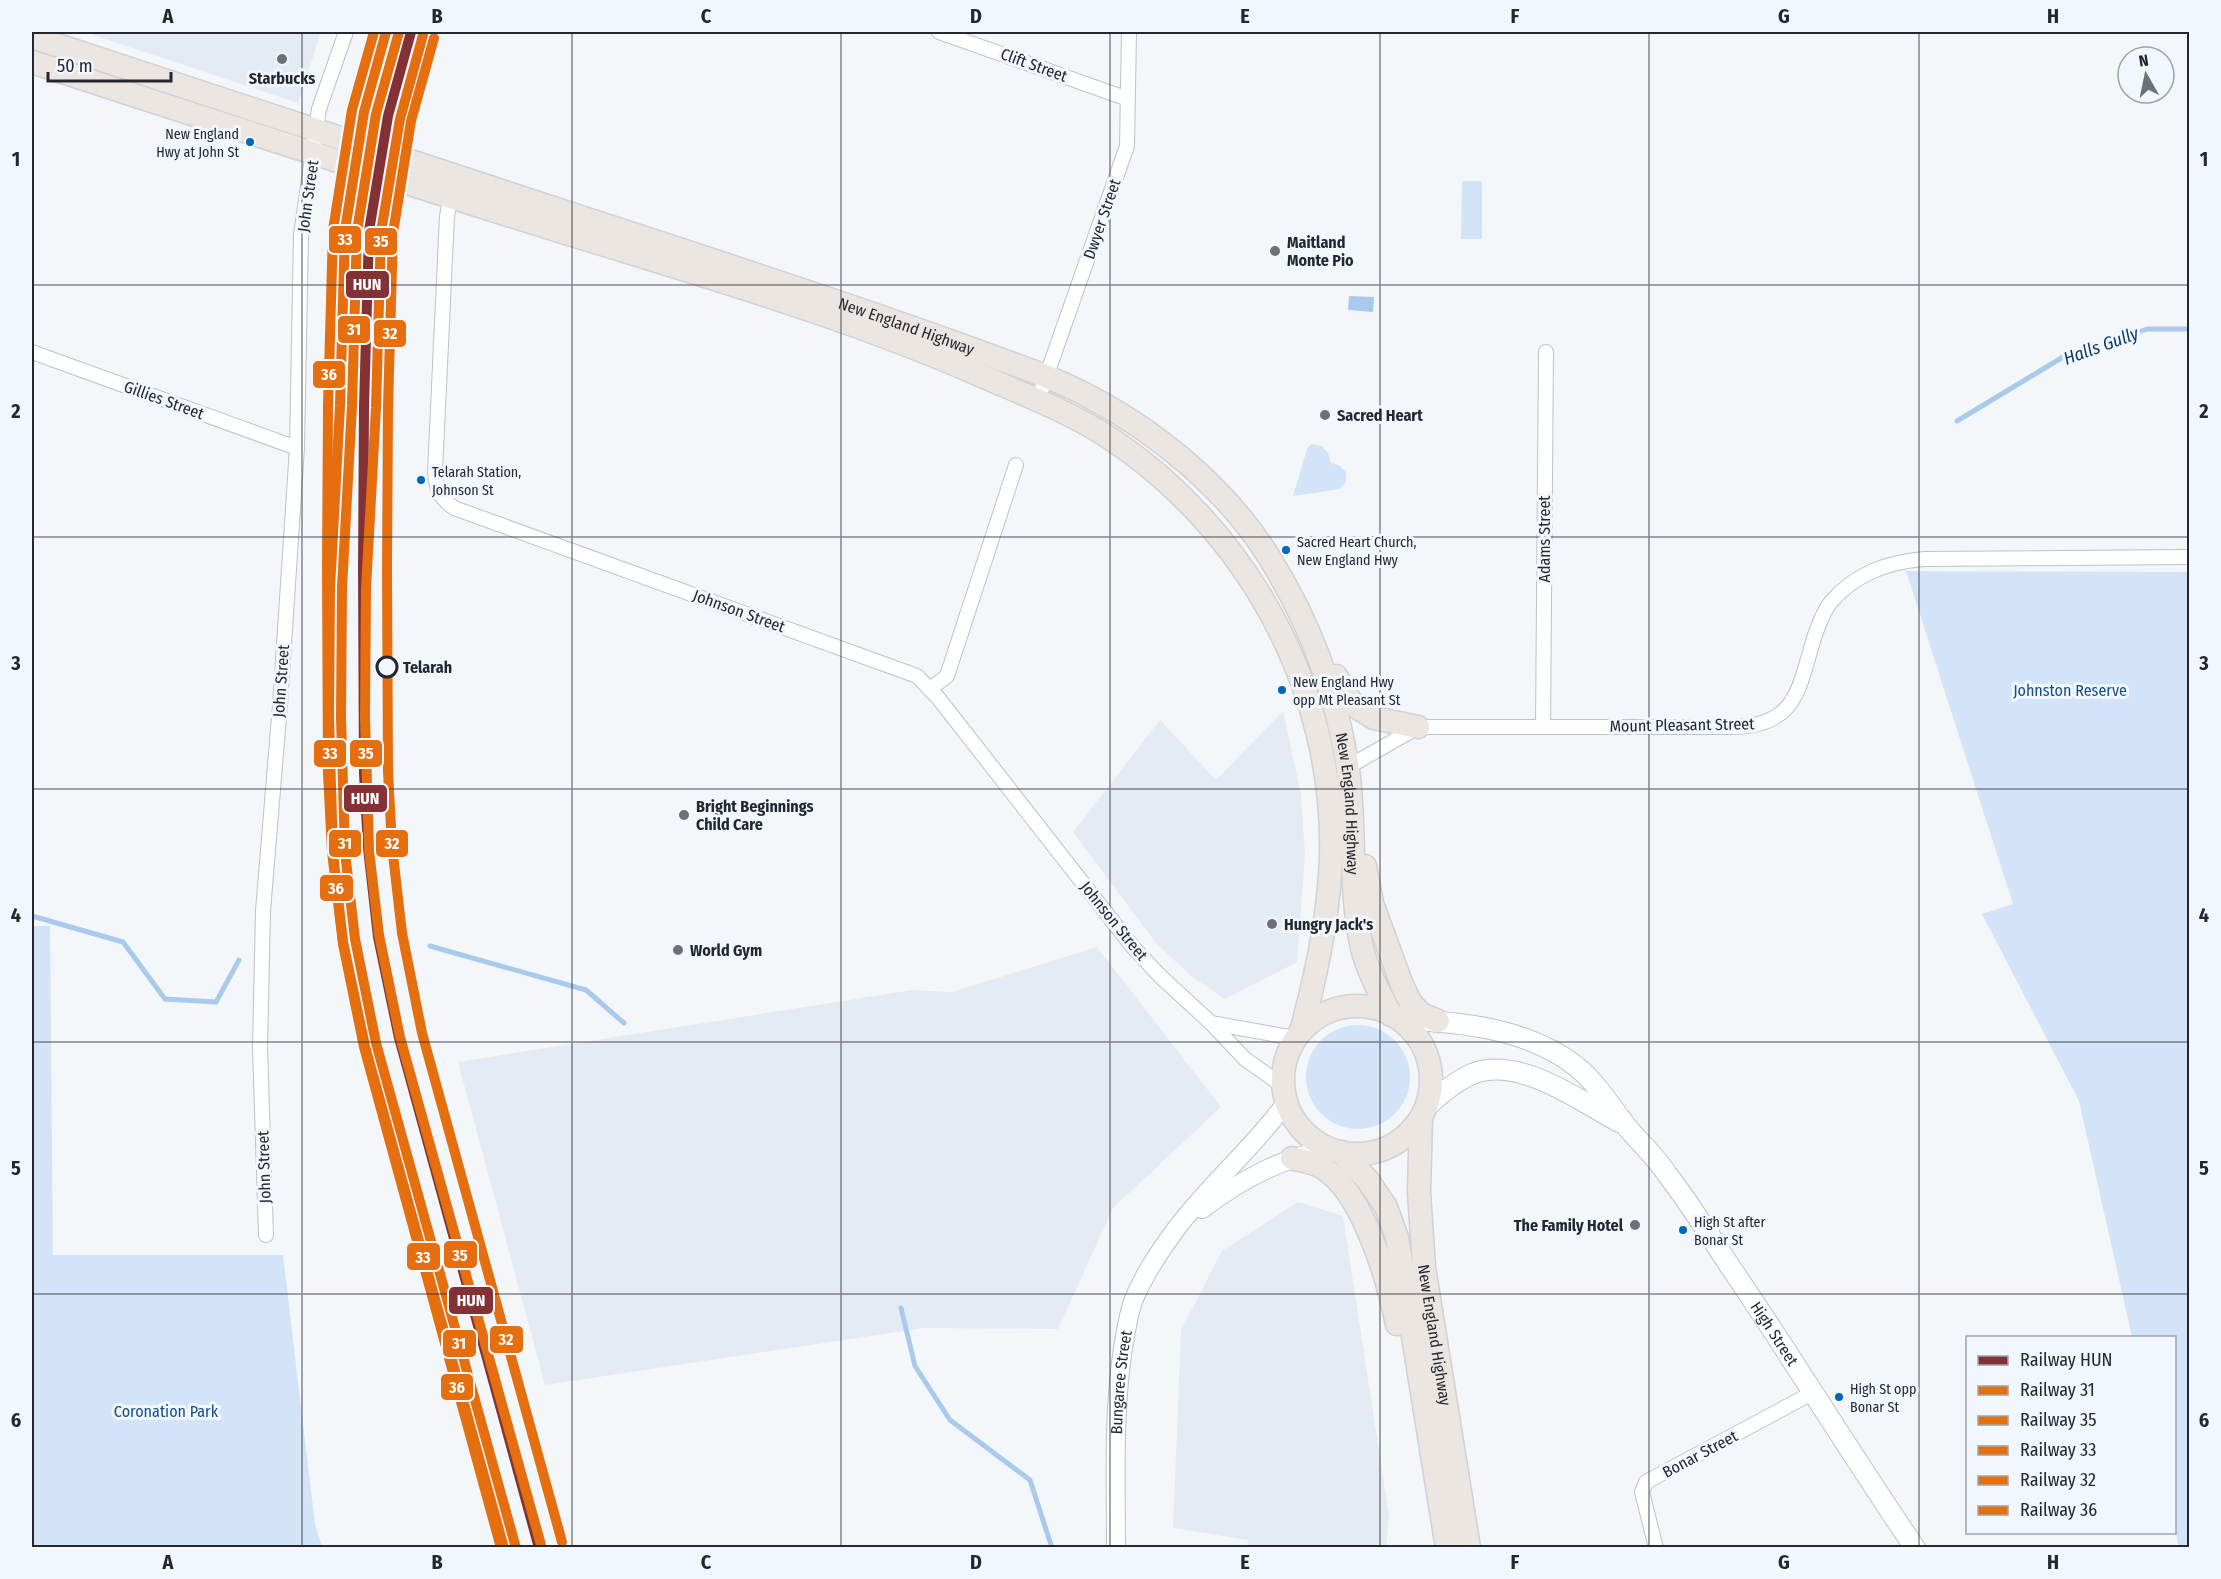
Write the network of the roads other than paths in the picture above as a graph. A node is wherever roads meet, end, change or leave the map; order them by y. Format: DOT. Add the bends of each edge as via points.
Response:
graph roads {
  1 [pos="346,32"];
  2 [pos="939,32"];
  3 [pos="1129,32"];
  4 [pos="32,37"];
  5 [pos="32,62"];
  6 [pos="1128,99"];
  7 [pos="317,128"];
  8 [pos="314,154"];
  9 [pos="455,174"];
  10 [pos="451,198"];
  11 [pos="32,352"];
  12 [pos="1546,352"];
  13 [pos="1047,378"];
  14 [pos="1038,400"];
  15 [pos="297,448"];
  16 [pos="1016,465"];
  17 [pos="2190,557"];
  18 [pos="1311,633"];
  19 [pos="930,688"];
  20 [pos="1543,726"];
  21 [pos="1418,727"];
  22 [pos="1348,767"];
  23 [pos="1350,810"];
  24 [pos="1396,1017"];
  25 [pos="1438,1021"];
  26 [pos="1211,1023"];
  27 [pos="1299,1033"];
  28 [pos="1285,1094"];
  29 [pos="1424,1112"];
  30 [pos="1626,1126"];
  31 [pos="1336,1151"];
  32 [pos="1292,1158"];
  33 [pos="1177,1228"];
  34 [pos="266,1235"];
  35 [pos="1814,1392"];
  36 [pos="1425,1408"];
  37 [pos="1116,1548"];
  38 [pos="1447,1548"];
  39 [pos="1469,1548"];
  40 [pos="1656,1548"];
  41 [pos="1915,1548"];
  1 -- 7 [label="street, John Street" via="319,109"];
  2 -- 6 [label="street, Clift Street"];
  3 -- 6 [label="street, Dwyer Street"];
  4 -- 7 [label="highway, New England Highway"];
  5 -- 8 [label="highway, New England Highway"];
  6 -- 13 [label="street, Dwyer Street" via="1127,146"];
  7 -- 8 [label="street, John Street"];
  7 -- 9 [label="highway, New England Highway"];
  8 -- 10 [label="highway, New England Highway"];
  8 -- 15 [label="street, John Street" via="301,235"];
  9 -- 10 [label="street, Johnson Street"];
  9 -- 13 [label="highway, New England Highway" via="926,332"];
  10 -- 14 [label="highway, New England Highway" via="876,332"];
  10 -- 19 [label="street, Johnson Street" via="435,472 445,502 904,670"];
  11 -- 15 [label="street, Gillies Street"];
  12 -- 20 [label="street, Adams Street"];
  13 -- 14 [label="street, Dwyer Street"];
  13 -- 18 [label="highway, New England Highway" via="1127,418 1168,446 1212,486 1268,554"];
  14 -- 27 [label="highway, New England Highway" via="1104,434 1191,504 1231,550 1284,638 1320,745 1330,820 1327,909 1320,954"];
  15 -- 34 [label="street, John Street" via="263,911 260,1048"];
  16 -- 19 [label="street" via="947,676"];
  17 -- 20 [label="street, Mount Pleasant Street" via="1898,561 1873,570 1830,603 1818,627 1799,690 1789,707 1761,725"];
  18 -- 21 [label="highway" via="1353,705 1374,718"];
  18 -- 22 [label="highway, New England Highway" via="1335,703"];
  19 -- 26 [label="street, Johnson Street" via="1132,946"];
  20 -- 21 [label="street, Mount Pleasant Street"];
  21 -- 22 [label="street, Mount Pleasant Street"];
  22 -- 23 [label="highway, New England Highway"];
  23 -- 24 [label="highway, New England Highway" via="1360,941 1369,972"];
  23 -- 25 [label="highway" via="1372,903 1402,986 1420,1014"];
  24 -- 25 [label="main road, High Street"];
  24 -- 27 [label="highway" via="1375,1009 1343,1008 1315,1018"];
  24 -- 29 [label="highway" via="1416,1034 1423,1046 1430,1076"];
  25 -- 30 [label="main road, High Street" via="1518,1037 1549,1050 1576,1066"];
  26 -- 27 [label="street"];
  26 -- 28 [label="street, Johnson Street"];
  27 -- 28 [label="highway" via="1286,1062"];
  28 -- 31 [label="highway" via="1304,1132"];
  28 -- 33 [label="street, Bungaree Street" via="1264,1132"];
  29 -- 30 [label="main road, High Street" via="1450,1085 1474,1073 1498,1070 1523,1073 1549,1084"];
  29 -- 31 [label="highway" via="1409,1133 1394,1144 1378,1151"];
  29 -- 39 [label="highway, New England Highway" via="1419,1192 1424,1267"];
  30 -- 35 [label="main road, High Street" via="1666,1172"];
  31 -- 32 [label="street, Bungaree Street"];
  31 -- 36 [label="highway, New England Highway" via="1367,1179 1386,1207 1397,1237"];
  32 -- 33 [label="street, Bungaree Street" via="1248,1177"];
  32 -- 36 [label="highway" via="1322,1168 1336,1179 1364,1222 1391,1295 1402,1352"];
  33 -- 37 [label="street, Bungaree Street" via="1133,1301 1125,1337 1118,1391"];
  35 -- 40 [label="street, Bonar Street" via="1646,1482 1642,1492"];
  35 -- 41 [label="main road, High Street"];
  36 -- 38 [label="highway, New England Highway"];
}
